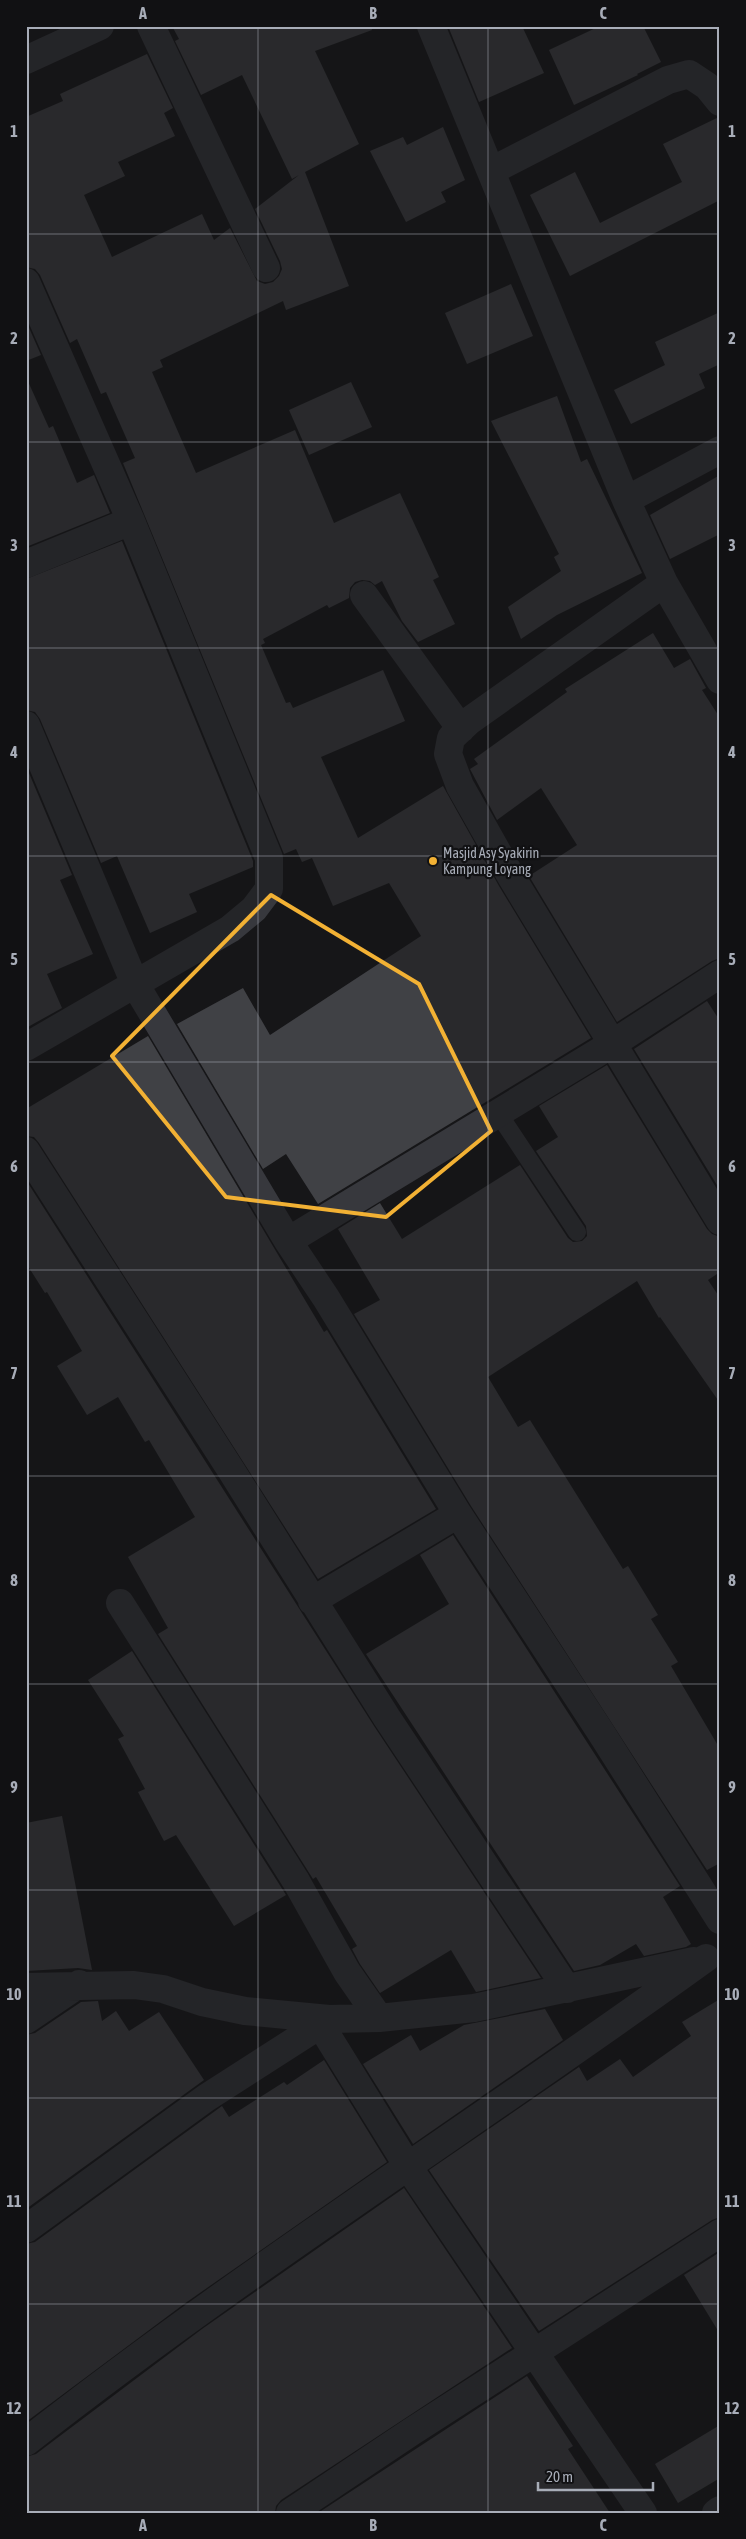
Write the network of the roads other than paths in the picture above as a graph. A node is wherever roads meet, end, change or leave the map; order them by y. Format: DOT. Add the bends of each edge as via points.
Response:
graph roads {
  1 [pos="100,26"];
  2 [pos="151,26"];
  3 [pos="431,26"];
  4 [pos="26,60"];
  5 [pos="720,102"];
  6 [pos="491,171"];
  7 [pos="266,268"];
  8 [pos="26,282"];
  9 [pos="720,450"];
  10 [pos="626,500"];
  11 [pos="131,521"];
  12 [pos="26,564"];
  13 [pos="664,583"];
  14 [pos="364,595"];
  15 [pos="720,680"];
  16 [pos="26,725"];
  17 [pos="461,729"];
  18 [pos="720,974"];
  19 [pos="135,984"];
  20 [pos="612,1044"];
  21 [pos="26,1047"];
  22 [pos="498,1113"];
  23 [pos="26,1152"];
  24 [pos="720,1221"];
  25 [pos="577,1232"];
  26 [pos="288,1240"];
  27 [pos="458,1514"];
  28 [pos="312,1601"];
  29 [pos="120,1603"];
  30 [pos="720,1920"];
  31 [pos="713,1956"];
  32 [pos="79,1984"];
  33 [pos="26,1987"];
  34 [pos="567,1989"];
  35 [pos="379,2018"];
  36 [pos="26,2020"];
  37 [pos="324,2022"];
  38 [pos="409,2168"];
  39 [pos="26,2230"];
  40 [pos="717,2242"];
  41 [pos="535,2351"];
  42 [pos="26,2442"];
  43 [pos="720,2510"];
  44 [pos="290,2513"];
  45 [pos="643,2513"];
  46 [pos="716,2513"];
  1 -- 4 [label="street"];
  2 -- 7 [label="street"];
  3 -- 6 [label="street"];
  5 -- 6 [label="street" via="707,86 689,74 668,80"];
  6 -- 10 [label="street"];
  8 -- 11 [label="street"];
  9 -- 10 [label="street"];
  10 -- 13 [label="street"];
  11 -- 12 [label="street"];
  11 -- 19 [label="street" via="269,858 269,889 254,909 230,929"];
  13 -- 15 [label="street"];
  13 -- 17 [label="street"];
  14 -- 17 [label="street"];
  16 -- 19 [label="street"];
  17 -- 20 [label="street" via="451,738 448,754 460,786"];
  18 -- 20 [label="street"];
  19 -- 21 [label="street"];
  19 -- 26 [label="street"];
  20 -- 22 [label="street"];
  20 -- 24 [label="street"];
  22 -- 25 [label="lane"];
  22 -- 26 [label="street"];
  23 -- 28 [label="street"];
  26 -- 27 [label="street"];
  27 -- 28 [label="street"];
  27 -- 30 [label="street"];
  28 -- 34 [label="street"];
  29 -- 35 [label="street"];
  31 -- 34 [label="street"];
  31 -- 38 [label="street"];
  32 -- 33 [label="street"];
  32 -- 36 [label="street"];
  32 -- 37 [label="street" via="163,1989 245,2011"];
  34 -- 35 [label="street" via="474,2008"];
  35 -- 37 [label="street"];
  37 -- 38 [label="street"];
  37 -- 39 [label="street" via="206,2098"];
  38 -- 41 [label="street"];
  38 -- 42 [label="street" via="256,2270"];
  40 -- 41 [label="street"];
  41 -- 44 [label="street"];
  41 -- 45 [label="street"];
  43 -- 46 [label="street"];
}
